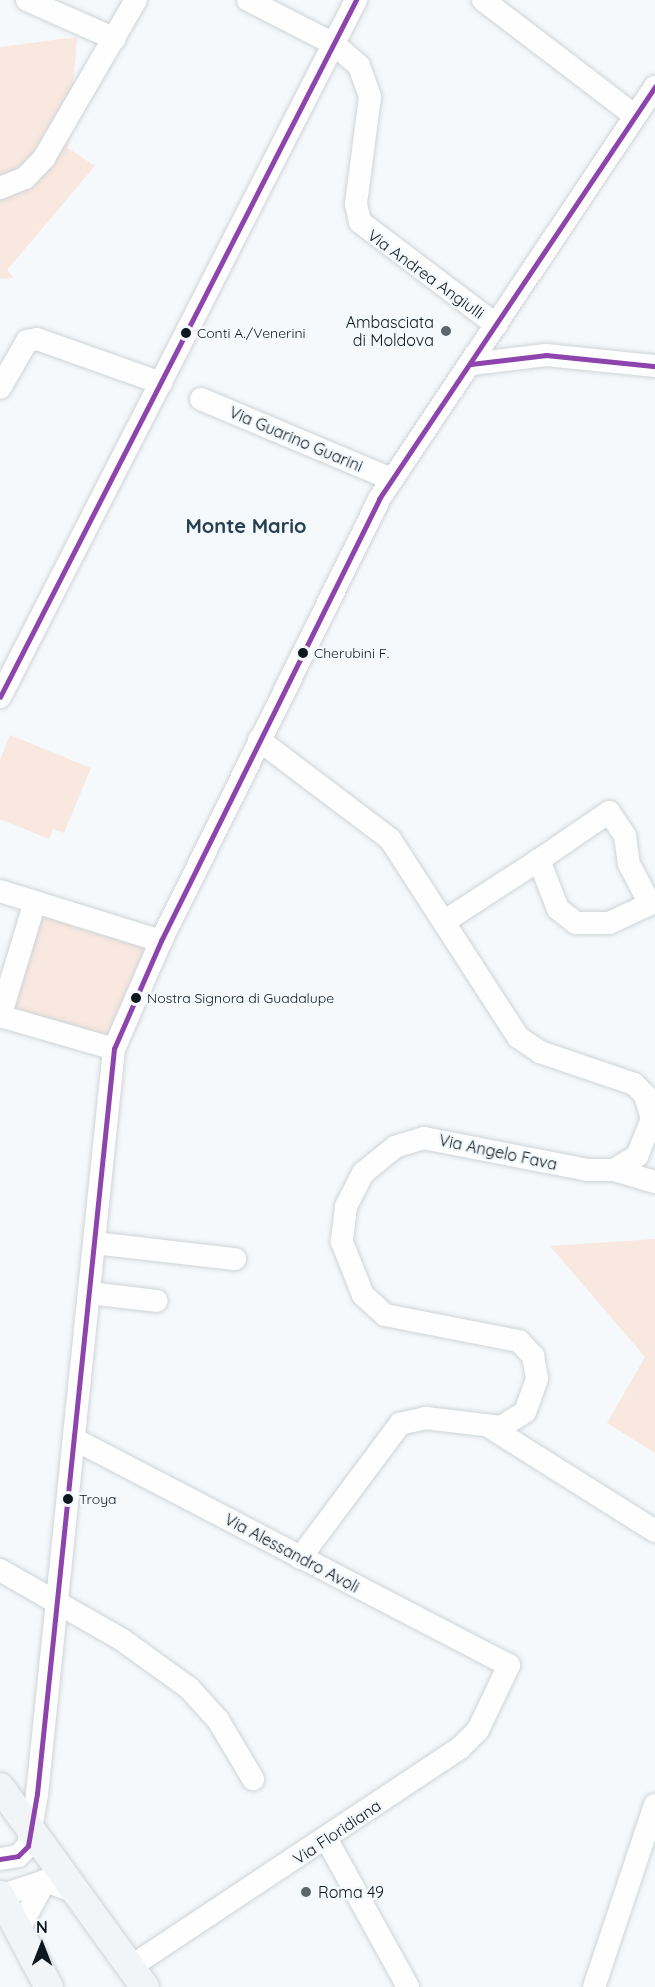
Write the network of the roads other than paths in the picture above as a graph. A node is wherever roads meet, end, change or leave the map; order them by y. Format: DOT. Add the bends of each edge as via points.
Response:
graph roads {
  1 [pos="27,0"];
  2 [pos="136,0"];
  3 [pos="248,0"];
  4 [pos="356,0"];
  5 [pos="483,0"];
  6 [pos="115,39"];
  7 [pos="333,44"];
  8 [pos="655,87"];
  9 [pos="634,116"];
  10 [pos="0,188"];
  11 [pos="496,325"];
  12 [pos="471,364"];
  13 [pos="655,366"];
  14 [pos="161,382"];
  15 [pos="0,388"];
  16 [pos="201,399"];
  17 [pos="391,479"];
  18 [pos="0,653"];
  19 [pos="23,653"];
  20 [pos="0,697"];
  21 [pos="259,740"];
  22 [pos="539,860"];
  23 [pos="0,891"];
  24 [pos="35,902"];
  25 [pos="446,921"];
  26 [pos="161,941"];
  27 [pos="0,1017"];
  28 [pos="114,1049"];
  29 [pos="614,1170"];
  30 [pos="655,1182"];
  31 [pos="94,1243"];
  32 [pos="235,1259"];
  33 [pos="89,1293"];
  34 [pos="158,1301"];
  35 [pos="493,1429"];
  36 [pos="76,1440"];
  37 [pos="655,1531"];
  38 [pos="300,1558"];
  39 [pos="0,1570"];
  40 [pos="57,1602"];
  41 [pos="509,1665"];
  42 [pos="253,1779"];
  43 [pos="0,1787"];
  44 [pos="655,1805"];
  45 [pos="32,1829"];
  46 [pos="327,1840"];
  47 [pos="0,1859"];
  48 [pos="45,1881"];
  49 [pos="82,1895"];
  50 [pos="0,1896"];
  51 [pos="19,1929"];
  52 [pos="137,1977"];
  53 [pos="48,1986"];
  54 [pos="408,1987"];
  55 [pos="594,1987"];
  1 -- 6 [label="street"];
  2 -- 6 [label="street"];
  3 -- 7 [label="street, Via Andrea Angiulli"];
  4 -- 7 [label="street"];
  5 -- 9 [label="street"];
  6 -- 10 [label="street" via="45,159 25,178"];
  7 -- 11 [label="street, Via Andrea Angiulli" via="359,66 369,91 356,204 360,222"];
  7 -- 14 [label="street"];
  8 -- 9 [label="street"];
  9 -- 11 [label="street"];
  11 -- 12 [label="street"];
  12 -- 13 [label="street" via="546,355"];
  12 -- 17 [label="street"];
  14 -- 15 [label="street" via="37,339 26,343"];
  14 -- 19 [label="street"];
  16 -- 17 [label="street, Via Guarino Guarini"];
  17 -- 21 [label="street"];
  18 -- 19 [label="street"];
  19 -- 20 [label="street"];
  21 -- 25 [label="street" via="377,825"];
  21 -- 26 [label="street"];
  22 -- 22 [label="street" via="558,909 576,923 609,923 650,904 628,864 625,836 609,812"];
  22 -- 25 [label="street"];
  23 -- 24 [label="street"];
  24 -- 26 [label="street"];
  24 -- 27 [label="street"];
  25 -- 29 [label="street" via="523,1041 622,1078 645,1095 652,1119 647,1139 630,1163"];
  26 -- 28 [label="street"];
  27 -- 28 [label="street"];
  28 -- 31 [label="street"];
  29 -- 30 [label="street, Via Angelo Fava"];
  29 -- 35 [label="street, Via Angelo Fava" via="588,1170 424,1138 373,1162 350,1196 343,1252 358,1287 376,1308 401,1319 503,1335 529,1349 537,1367 531,1402 518,1419"];
  31 -- 32 [label="street"];
  31 -- 33 [label="street"];
  33 -- 34 [label="street"];
  33 -- 36 [label="street"];
  35 -- 37 [label="street"];
  35 -- 38 [label="street" via="426,1418 400,1424"];
  36 -- 38 [label="street, Via Alessandro Avoli"];
  36 -- 40 [label="street"];
  38 -- 41 [label="street, Via Alessandro Avoli"];
  39 -- 40 [label="street"];
  40 -- 42 [label="street" via="127,1643 197,1695"];
  40 -- 45 [label="street"];
  41 -- 46 [label="street, Via Floridiana" via="471,1739"];
  43 -- 45 [label="main road"];
  44 -- 55 [label="street"];
  45 -- 47 [label="street" via="20,1854"];
  45 -- 49 [label="main road"];
  46 -- 52 [label="street, Via Floridiana"];
  46 -- 54 [label="street"];
  48 -- 49 [label="street"];
  48 -- 50 [label="street"];
  48 -- 51 [label="street"];
  49 -- 52 [label="main road"];
  50 -- 51 [label="main road"];
  51 -- 53 [label="main road"];
}
